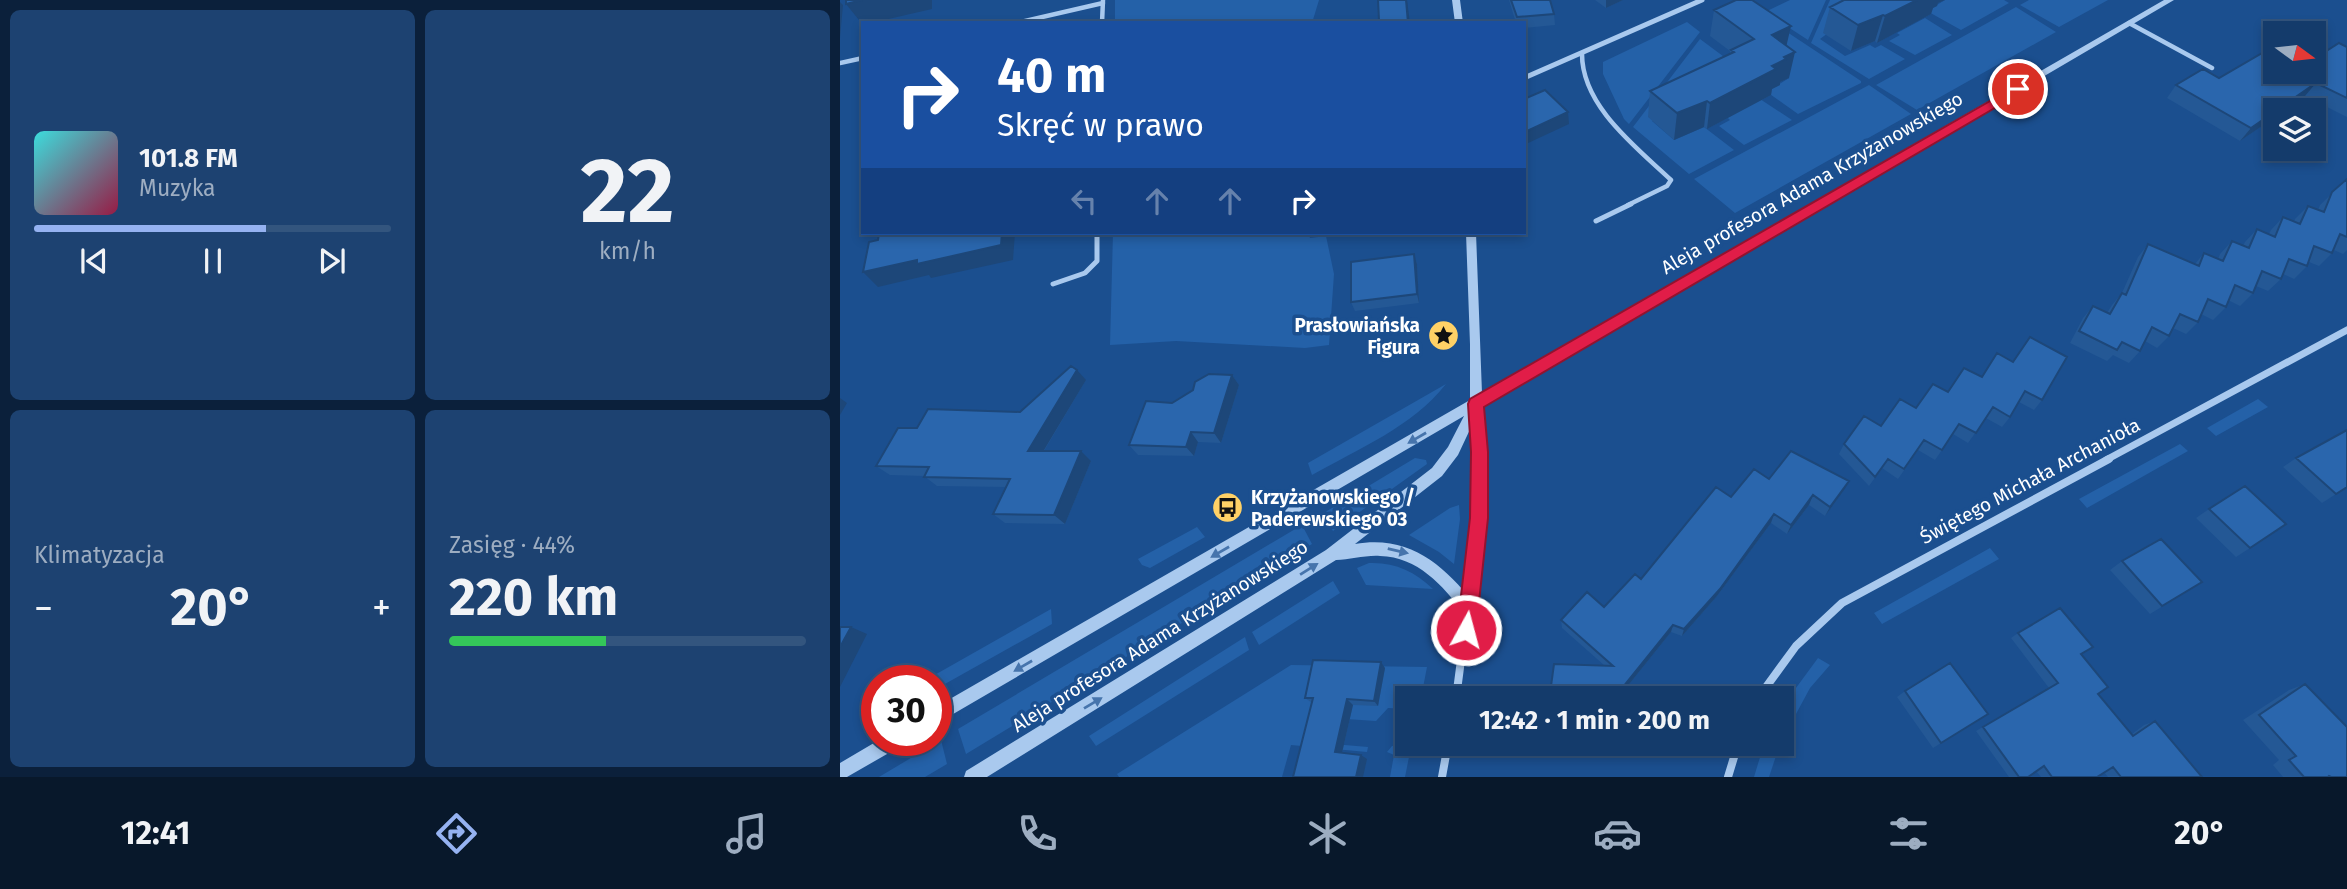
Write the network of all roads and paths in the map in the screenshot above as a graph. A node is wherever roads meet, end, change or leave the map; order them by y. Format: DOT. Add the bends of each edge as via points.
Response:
graph roads {
  1 [pos="1456,0"];
  2 [pos="1702,0"];
  3 [pos="2170,0"];
  4 [pos="1103,2"];
  5 [pos="1024,21"];
  6 [pos="1102,21"];
  7 [pos="1459,21"];
  8 [pos="2129,23"];
  9 [pos="1582,54"];
  10 [pos="861,58"];
  11 [pos="840,63"];
  12 [pos="2212,68"];
  13 [pos="1526,77"];
  14 [pos="1596,221"];
  15 [pos="1097,235"];
  16 [pos="1471,235"];
  17 [pos="1053,284"];
  18 [pos="2347,331"];
  19 [pos="1476,404"];
  20 [pos="1331,555"];
  21 [pos="1469,608"];
  22 [pos="1458,686"];
  23 [pos="1766,686"];
  24 [pos="952,707"];
  25 [pos="868,756"];
  26 [pos="1446,756"];
  27 [pos="1734,756"];
  28 [pos="840,772"];
  29 [pos="972,777"];
  30 [pos="1442,777"];
  31 [pos="1728,777"];
  1 -- 7 [label="street"];
  2 -- 9 [label="street"];
  3 -- 8 [label="street, Aleja profesora Adama Krzyżanowskiego"];
  4 -- 5 [label="lane"];
  4 -- 6 [label="lane"];
  8 -- 12 [label="lane"];
  8 -- 19 [label="street, Aleja profesora Adama Krzyżanowskiego"];
  9 -- 13 [label="street"];
  9 -- 14 [label="lane" via="1582,68 1603,112 1671,180"];
  10 -- 11 [label="lane"];
  15 -- 17 [label="lane" via="1097,261 1085,273"];
  16 -- 19 [label="street"];
  18 -- 23 [label="street, Świętego Michała Archanioła" via="1842,603 1803,636"];
  19 -- 20 [label="street, Aleja profesora Adama Krzyżanowskiego" via="1437,472"];
  19 -- 21 [label="street" via="1479,518"];
  19 -- 24 [label="street, Aleja profesora Adama Krzyżanowskiego, one-way"];
  20 -- 21 [label="street, one-way" via="1380,547 1410,554 1439,571"];
  29 -- 20 [label="street, Aleja profesora Adama Krzyżanowskiego, one-way"];
  21 -- 22 [label="street"];
  25 -- 28 [label="street"];
  26 -- 30 [label="street"];
  27 -- 31 [label="street"];
}
